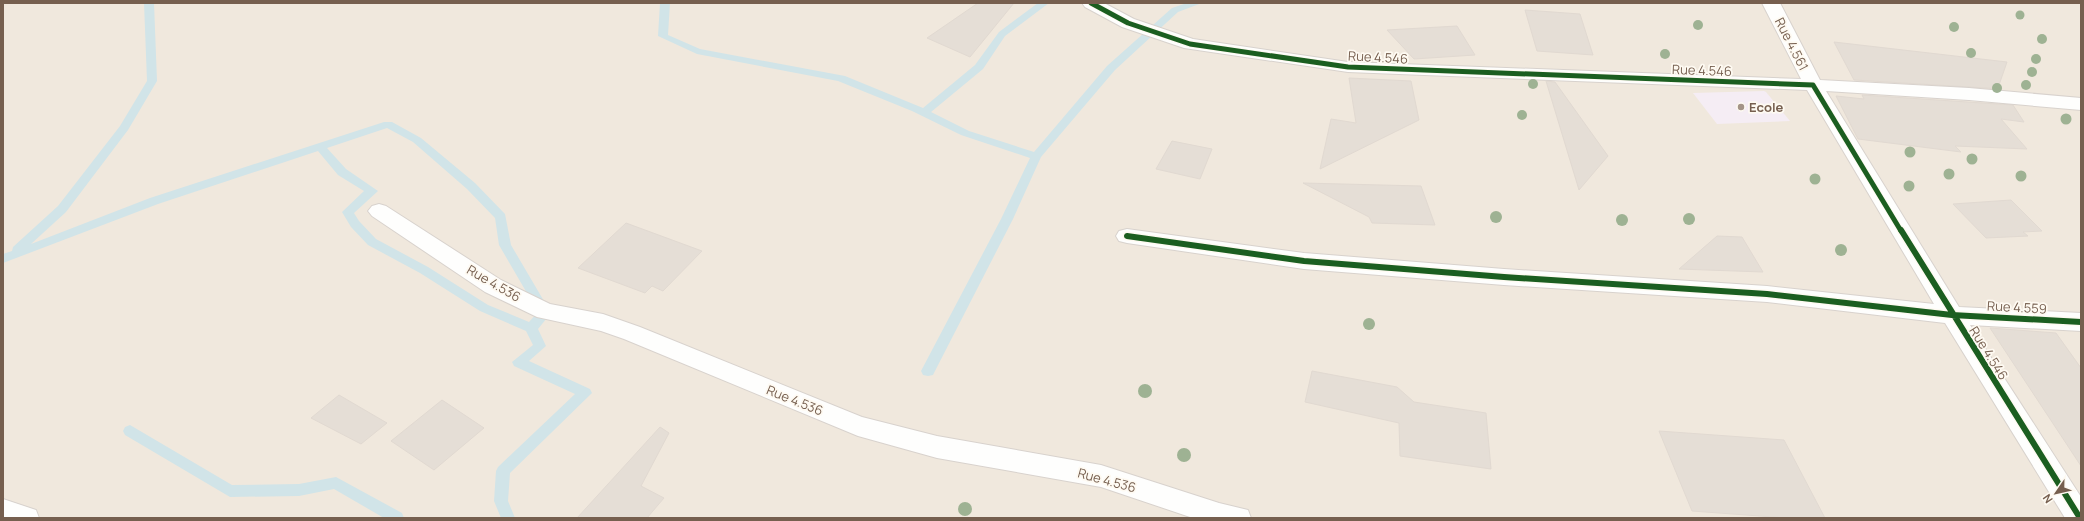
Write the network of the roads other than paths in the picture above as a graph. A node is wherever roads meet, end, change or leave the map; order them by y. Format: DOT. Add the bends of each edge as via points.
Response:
graph roads {
  1 [pos="1091,3"];
  2 [pos="1770,3"];
  3 [pos="1813,85"];
  4 [pos="2081,104"];
  5 [pos="379,211"];
  6 [pos="1127,236"];
  7 [pos="1952,315"];
  8 [pos="2081,322"];
  9 [pos="3,511"];
  10 [pos="26,518"];
  11 [pos="1238,518"];
  12 [pos="2080,518"];
  1 -- 3 [label="street, Rue 4.546" via="1128,23 1190,44 1348,67"];
  2 -- 3 [label="street, Rue 4.561"];
  3 -- 4 [label="street"];
  3 -- 7 [label="street, Rue 4.546"];
  5 -- 11 [label="street, Rue 4.536" via="493,286 546,311 602,323 632,333 858,426 937,447 1101,476 1219,515"];
  6 -- 7 [label="street, Rue 4.559" via="1304,262 1767,294"];
  7 -- 8 [label="street, Rue 4.559"];
  7 -- 12 [label="street, Rue 4.546"];
  9 -- 10 [label="street"];
}
